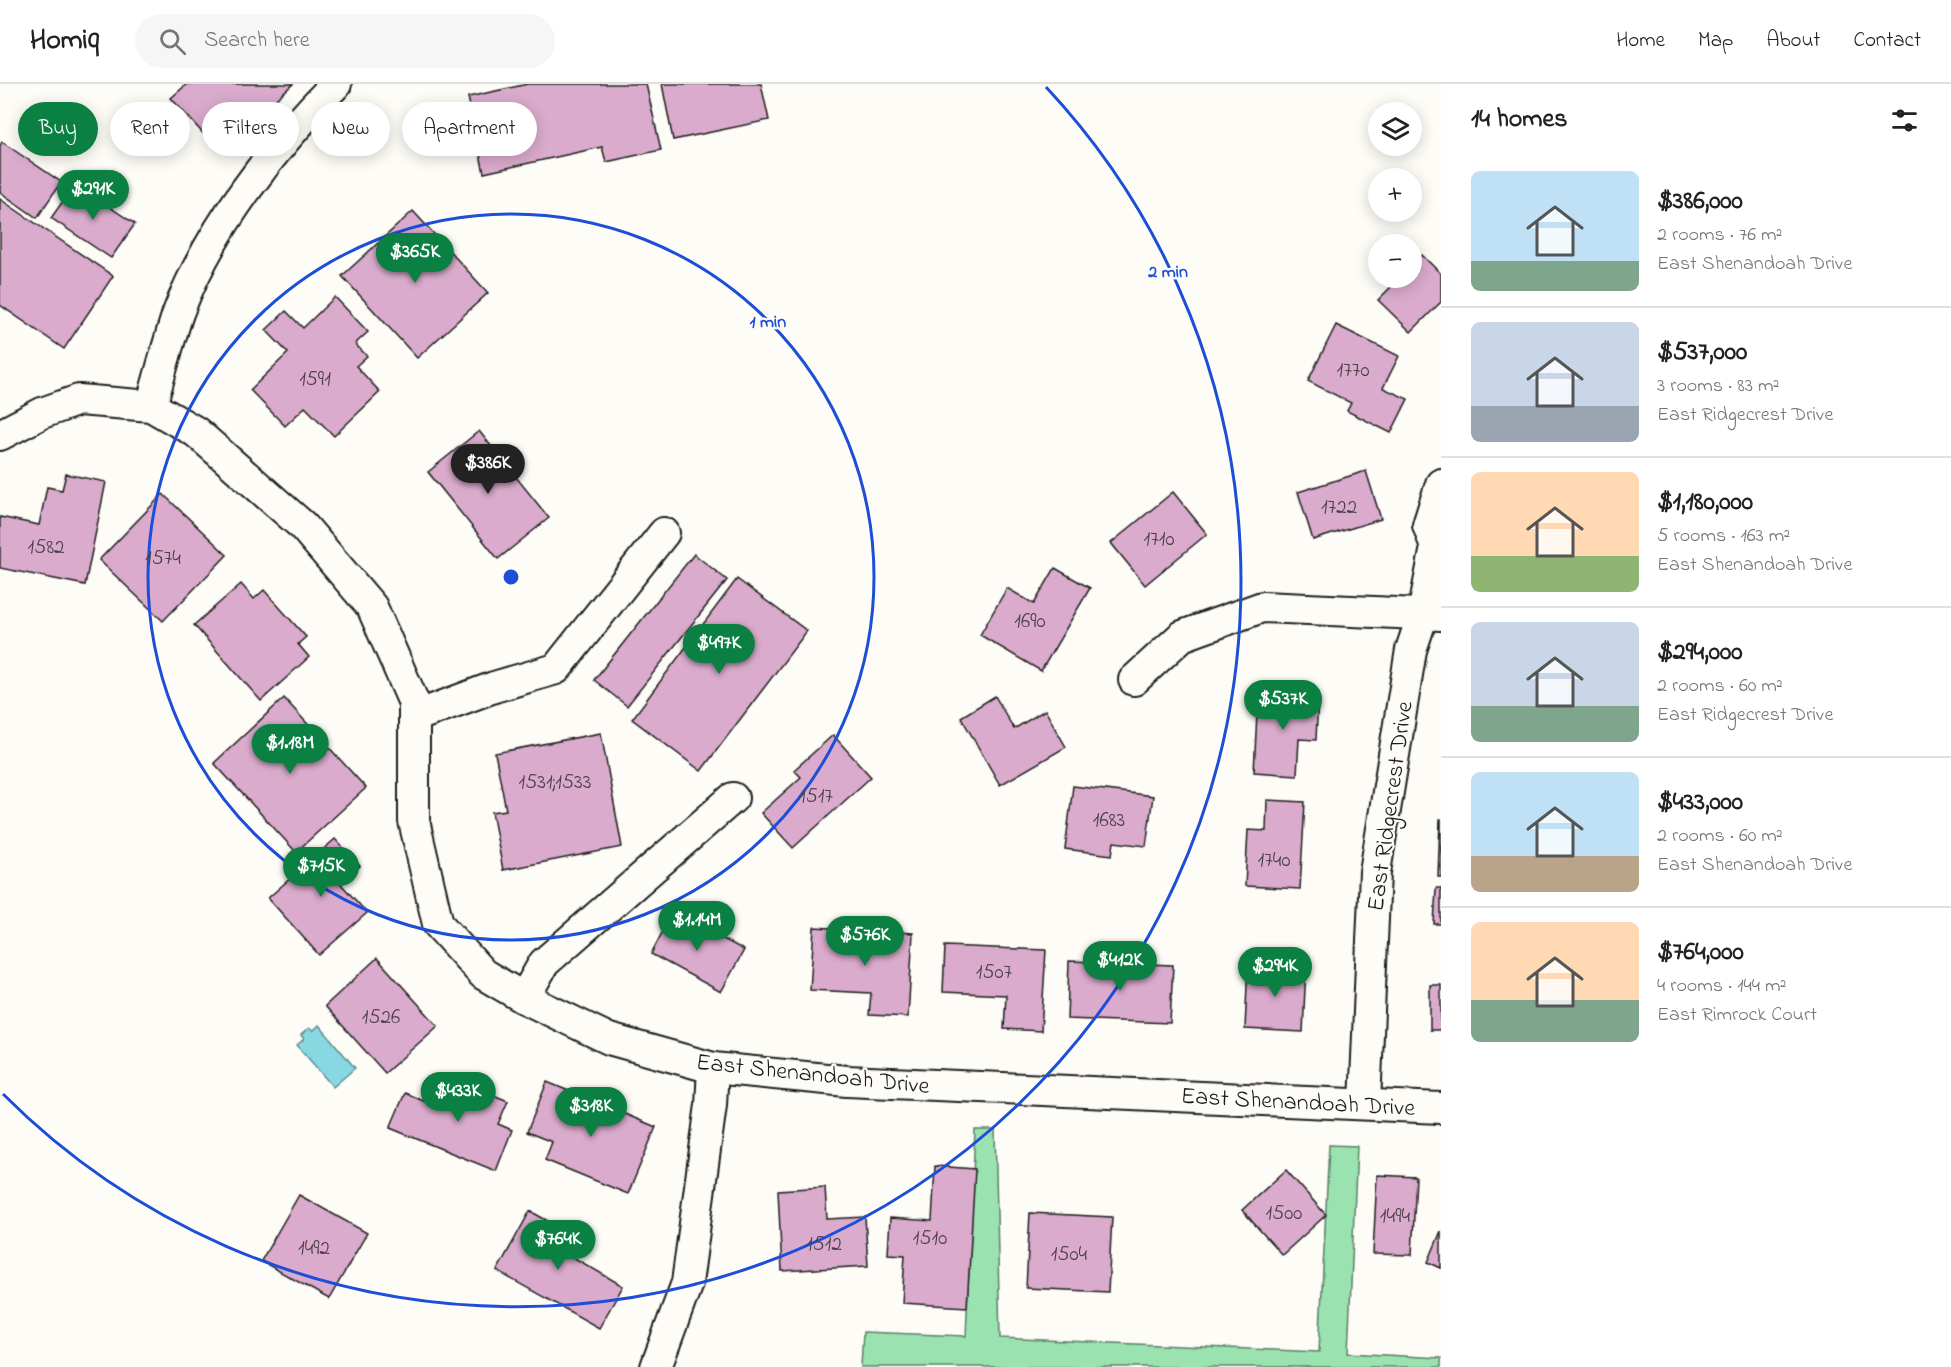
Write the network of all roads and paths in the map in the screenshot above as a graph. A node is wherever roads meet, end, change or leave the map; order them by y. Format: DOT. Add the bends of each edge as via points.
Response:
graph roads {
  1 [pos="336,84"];
  2 [pos="151,406"];
  3 [pos="0,435"];
  4 [pos="1441,484"];
  5 [pos="664,533"];
  6 [pos="1438,545"];
  7 [pos="1432,614"];
  8 [pos="1134,680"];
  9 [pos="414,717"];
  10 [pos="733,798"];
  11 [pos="524,998"];
  12 [pos="713,1068"];
  13 [pos="1365,1104"];
  14 [pos="1441,1107"];
  15 [pos="656,1367"];
  1 -- 2 [label="street" via="304,116 248,187 204,256 179,313"];
  2 -- 3 [label="street, East Shenandoah Drive" via="80,400 42,413"];
  2 -- 9 [label="street, East Shenandoah Drive" via="196,432 303,526 372,607 414,703"];
  4 -- 6 [label="street, East Ridgecrest Drive" via="1428,525"];
  5 -- 9 [label="street" via="556,669"];
  6 -- 7 [label="street, East Ridgecrest Drive"];
  7 -- 8 [label="street" via="1262,607 1182,636"];
  7 -- 13 [label="street, East Ridgecrest Drive" via="1411,650 1375,872"];
  9 -- 11 [label="street, East Shenandoah Drive" via="414,822 438,924 483,974"];
  10 -- 11 [label="street" via="544,963"];
  11 -- 12 [label="street, East Shenandoah Drive" via="609,1039"];
  12 -- 13 [label="street, East Shenandoah Drive" via="847,1081"];
  12 -- 15 [label="street" via="687,1283"];
  13 -- 14 [label="street, East Shenandoah Drive"];
}
